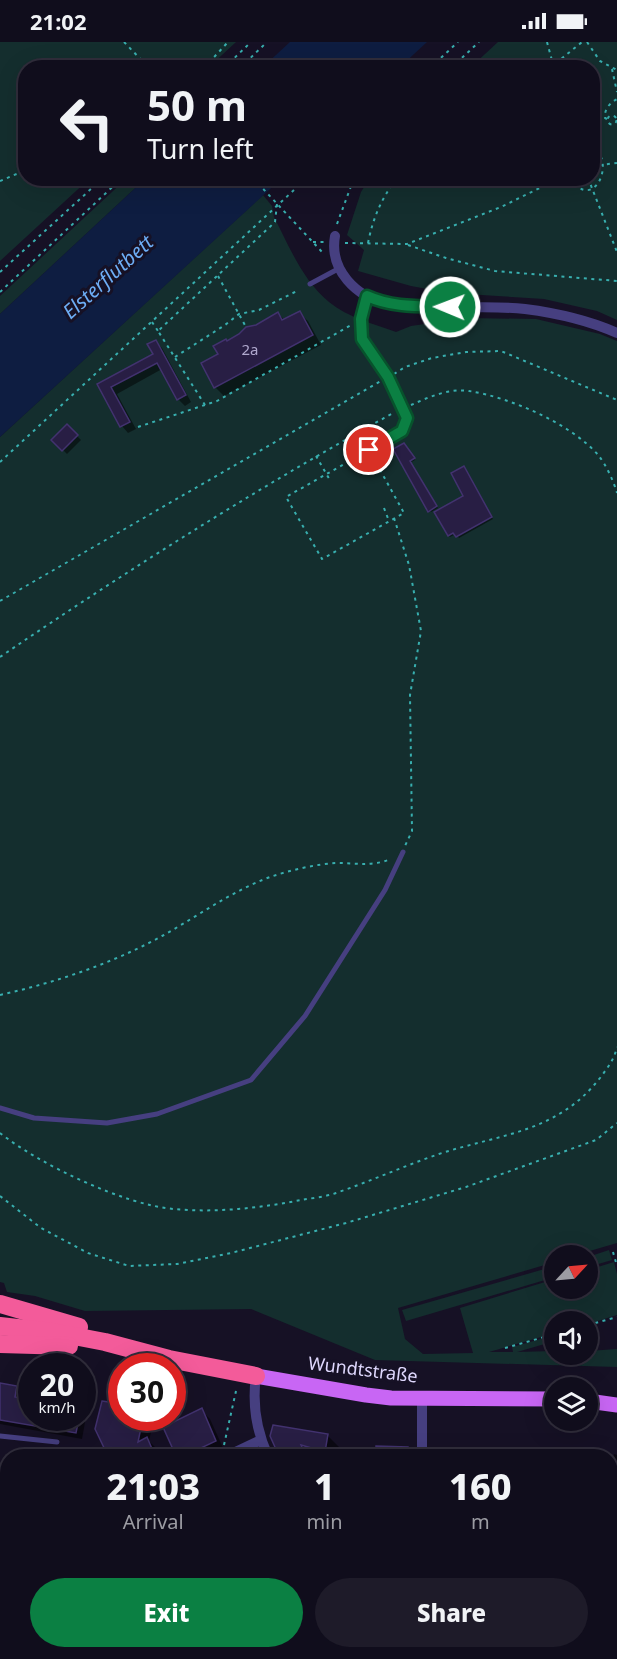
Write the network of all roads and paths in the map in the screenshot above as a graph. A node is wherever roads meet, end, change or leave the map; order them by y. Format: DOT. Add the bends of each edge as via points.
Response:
graph roads {
  1 [pos="124,42"];
  2 [pos="228,42"];
  3 [pos="251,42"];
  4 [pos="267,42"];
  5 [pos="458,42"];
  6 [pos="479,42"];
  7 [pos="547,42"];
  8 [pos="582,42"];
  9 [pos="587,42"];
  10 [pos="141,60"];
  11 [pos="211,60"];
  12 [pos="232,60"];
  13 [pos="248,60"];
  14 [pos="439,60"];
  15 [pos="460,60"];
  16 [pos="551,60"];
  17 [pos="561,60"];
  18 [pos="599,60"];
  19 [pos="600,61"];
  20 [pos="612,69"];
  21 [pos="617,70"];
  22 [pos="617,92"];
  23 [pos="617,99"];
  24 [pos="607,119"];
  25 [pos="600,150"];
  26 [pos="604,152"];
  27 [pos="608,157"];
  28 [pos="610,163"];
  29 [pos="617,163"];
  30 [pos="600,165"];
  31 [pos="611,170"];
  32 [pos="18,173"];
  33 [pos="0,181"];
  34 [pos="94,186"];
  35 [pos="113,186"];
  36 [pos="260,186"];
  37 [pos="290,186"];
  38 [pos="297,186"];
  39 [pos="351,186"];
  40 [pos="391,186"];
  41 [pos="578,186"];
  42 [pos="591,186"];
  43 [pos="542,187"];
  44 [pos="599,188"];
  45 [pos="293,189"];
  46 [pos="592,190"];
  47 [pos="277,204"];
  48 [pos="335,239"];
  49 [pos="313,242"];
  50 [pos="368,243"];
  51 [pos="407,244"];
  52 [pos="617,252"];
  53 [pos="338,269"];
  54 [pos="0,272"];
  55 [pos="218,276"];
  56 [pos="617,281"];
  57 [pos="310,284"];
  58 [pos="297,291"];
  59 [pos="0,292"];
  60 [pos="367,296"];
  61 [pos="239,314"];
  62 [pos="152,322"];
  63 [pos="246,327"];
  64 [pos="346,330"];
  65 [pos="158,331"];
  66 [pos="617,333"];
  67 [pos="175,357"];
  68 [pos="388,377"];
  69 [pos="617,400"];
  70 [pos="205,405"];
  71 [pos="403,408"];
  72 [pos="138,427"];
  73 [pos="369,450"];
  74 [pos="316,456"];
  75 [pos="0,462"];
  76 [pos="327,474"];
  77 [pos="331,482"];
  78 [pos="617,493"];
  79 [pos="384,508"];
  80 [pos="394,518"];
  81 [pos="389,521"];
  82 [pos="0,601"];
  83 [pos="0,657"];
  84 [pos="403,852"];
  85 [pos="0,995"];
  86 [pos="617,1047"];
  87 [pos="0,1108"];
  88 [pos="617,1123"];
  89 [pos="0,1133"];
  90 [pos="0,1196"];
  91 [pos="613,1252"];
  92 [pos="617,1266"];
  93 [pos="0,1304"];
  94 [pos="617,1317"];
  95 [pos="598,1322"];
  96 [pos="0,1326"];
  97 [pos="544,1337"];
  98 [pos="0,1344"];
  99 [pos="69,1346"];
  100 [pos="505,1348"];
  101 [pos="110,1353"];
  102 [pos="146,1353"];
  103 [pos="155,1353"];
  104 [pos="186,1362"];
  105 [pos="256,1376"];
  106 [pos="236,1390"];
  107 [pos="422,1398"];
  108 [pos="544,1399"];
  109 [pos="598,1402"];
  110 [pos="617,1405"];
  111 [pos="0,1436"];
  112 [pos="261,1440"];
  113 [pos="57,1442"];
  114 [pos="218,1449"];
  115 [pos="242,1449"];
  116 [pos="265,1449"];
  117 [pos="423,1449"];
  1 -- 10 [label="path"];
  2 -- 11 [label="path"];
  3 -- 12 [label="path"];
  4 -- 13 [label="path"];
  5 -- 14 [label="path"];
  6 -- 15 [label="path"];
  7 -- 16 [label="path"];
  8 -- 17 [label="path"];
  9 -- 18 [label="path"];
  19 -- 20 [label="path"];
  20 -- 21 [label="path"];
  20 -- 22 [label="path"];
  23 -- 24 [label="path" via="604,114"];
  25 -- 26 [label="path"];
  27 -- 28 [label="path"];
  28 -- 29 [label="path"];
  28 -- 30 [label="path"];
  28 -- 31 [label="path"];
  32 -- 33 [label="path"];
  34 -- 54 [label="path"];
  35 -- 59 [label="path"];
  36 -- 47 [label="path"];
  37 -- 45 [label="path"];
  38 -- 45 [label="path"];
  39 -- 48 [label="path"];
  40 -- 50 [label="path" via="373,219"];
  41 -- 46 [label="path"];
  42 -- 46 [label="path"];
  43 -- 51 [label="path"];
  44 -- 46 [label="path"];
  45 -- 47 [label="path"];
  46 -- 52 [label="path"];
  47 -- 49 [label="path"];
  47 -- 55 [label="path" via="275,222"];
  47 -- 62 [label="path"];
  48 -- 50 [label="path"];
  48 -- 53 [label="street"];
  50 -- 51 [label="path"];
  51 -- 56 [label="path" via="495,271"];
  53 -- 57 [label="lane"];
  53 -- 60 [label="street"];
  55 -- 61 [label="path"];
  55 -- 65 [label="path"];
  58 -- 61 [label="path" via="259,310"];
  60 -- 66 [label="street" via="407,306 550,312"];
  60 -- 68 [label="lane" via="361,319 362,339"];
  61 -- 63 [label="path"];
  61 -- 67 [label="path"];
  62 -- 65 [label="path"];
  62 -- 75 [label="path"];
  64 -- 70 [label="path"];
  65 -- 67 [label="path"];
  67 -- 70 [label="path"];
  68 -- 69 [label="path" via="432,358 501,351"];
  68 -- 71 [label="lane"];
  68 -- 82 [label="path"];
  70 -- 72 [label="path"];
  71 -- 73 [label="lane" via="407,418 402,431"];
  71 -- 74 [label="path"];
  71 -- 78 [label="path" via="437,394 467,391 521,406 568,429 599,456"];
  73 -- 76 [label="path"];
  73 -- 80 [label="path" via="404,513"];
  74 -- 76 [label="path"];
  74 -- 83 [label="path" via="238,502"];
  76 -- 77 [label="path"];
  76 -- 81 [label="path" via="286,497 322,559"];
  79 -- 81 [label="path"];
  80 -- 81 [label="path"];
  80 -- 84 [label="path" via="409,565 421,630 410,695 412,831"];
  84 -- 85 [label="path" via="375,865 336,863 271,877 240,890 123,956 55,982"];
  84 -- 87 [label="lane" via="386,890 305,1016 251,1080 158,1114 106,1123 34,1118"];
  86 -- 89 [label="path" via="614,1060 586,1095 555,1117 525,1131 441,1154 334,1194 272,1205 207,1210 172,1209 139,1202 56,1168"];
  88 -- 90 [label="path" via="596,1140 466,1187 335,1226 177,1264 129,1266 88,1253 41,1228"];
  91 -- 92 [label="path"];
  93 -- 103 [label="highway" via="116,1336"];
  94 -- 95 [label="path"];
  96 -- 99 [label="highway, Wundtstraße"];
  96 -- 102 [label="highway, Wundtstraße" via="53,1332"];
  97 -- 100 [label="path"];
  98 -- 99 [label="highway"];
  99 -- 101 [label="highway, Wundtstraße"];
  104 -- 105 [label="highway, Wundtstraße"];
  105 -- 107 [label="main road, Wundtstraße" via="366,1395"];
  105 -- 112 [label="street" via="253,1394"];
  106 -- 114 [label="path" via="224,1446"];
  107 -- 108 [label="main road, Wundtstraße"];
  107 -- 117 [label="street"];
  109 -- 110 [label="main road"];
  111 -- 113 [label="lane"];
  112 -- 115 [label="street"];
  112 -- 116 [label="street"];
}
